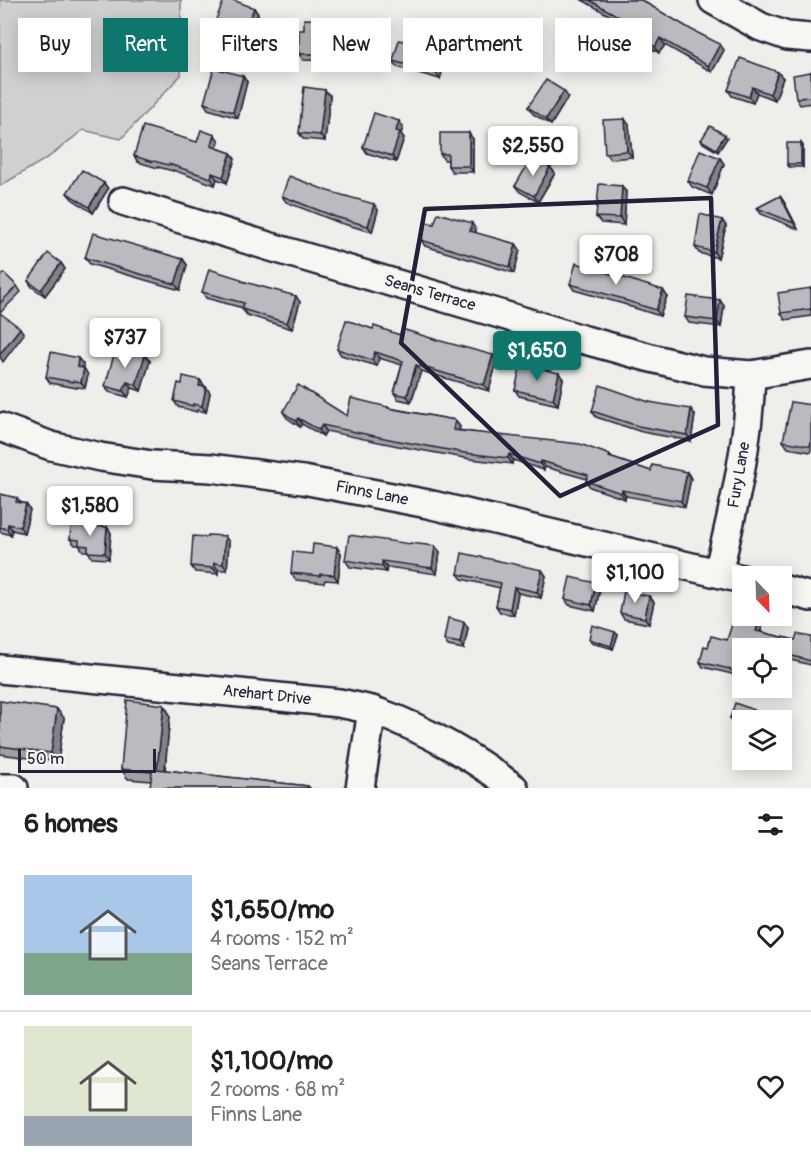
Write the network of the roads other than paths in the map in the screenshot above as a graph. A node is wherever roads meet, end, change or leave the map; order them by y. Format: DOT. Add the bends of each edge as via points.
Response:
graph roads {
  1 [pos="713,0"];
  2 [pos="811,38"];
  3 [pos="123,201"];
  4 [pos="811,365"];
  5 [pos="751,375"];
  6 [pos="0,427"];
  7 [pos="730,576"];
  8 [pos="792,592"];
  9 [pos="811,597"];
  10 [pos="0,669"];
  11 [pos="372,710"];
  12 [pos="0,788"];
  13 [pos="14,788"];
  14 [pos="360,788"];
  15 [pos="514,788"];
  1 -- 2 [label="street" via="761,27 787,36"];
  3 -- 5 [label="street, Seans Terrace" via="585,340 704,371"];
  4 -- 5 [label="street, Seans Terrace"];
  5 -- 7 [label="street, Fury Lane" via="749,418 732,516"];
  6 -- 7 [label="street, Finns Lane" via="51,446 100,457 303,480 428,504"];
  8 -- 9 [label="street"];
  10 -- 11 [label="street, Arehart Drive" via="327,702"];
  11 -- 14 [label="street"];
  11 -- 15 [label="street, Arehart Drive" via="455,749"];
  12 -- 13 [label="street"];
}
